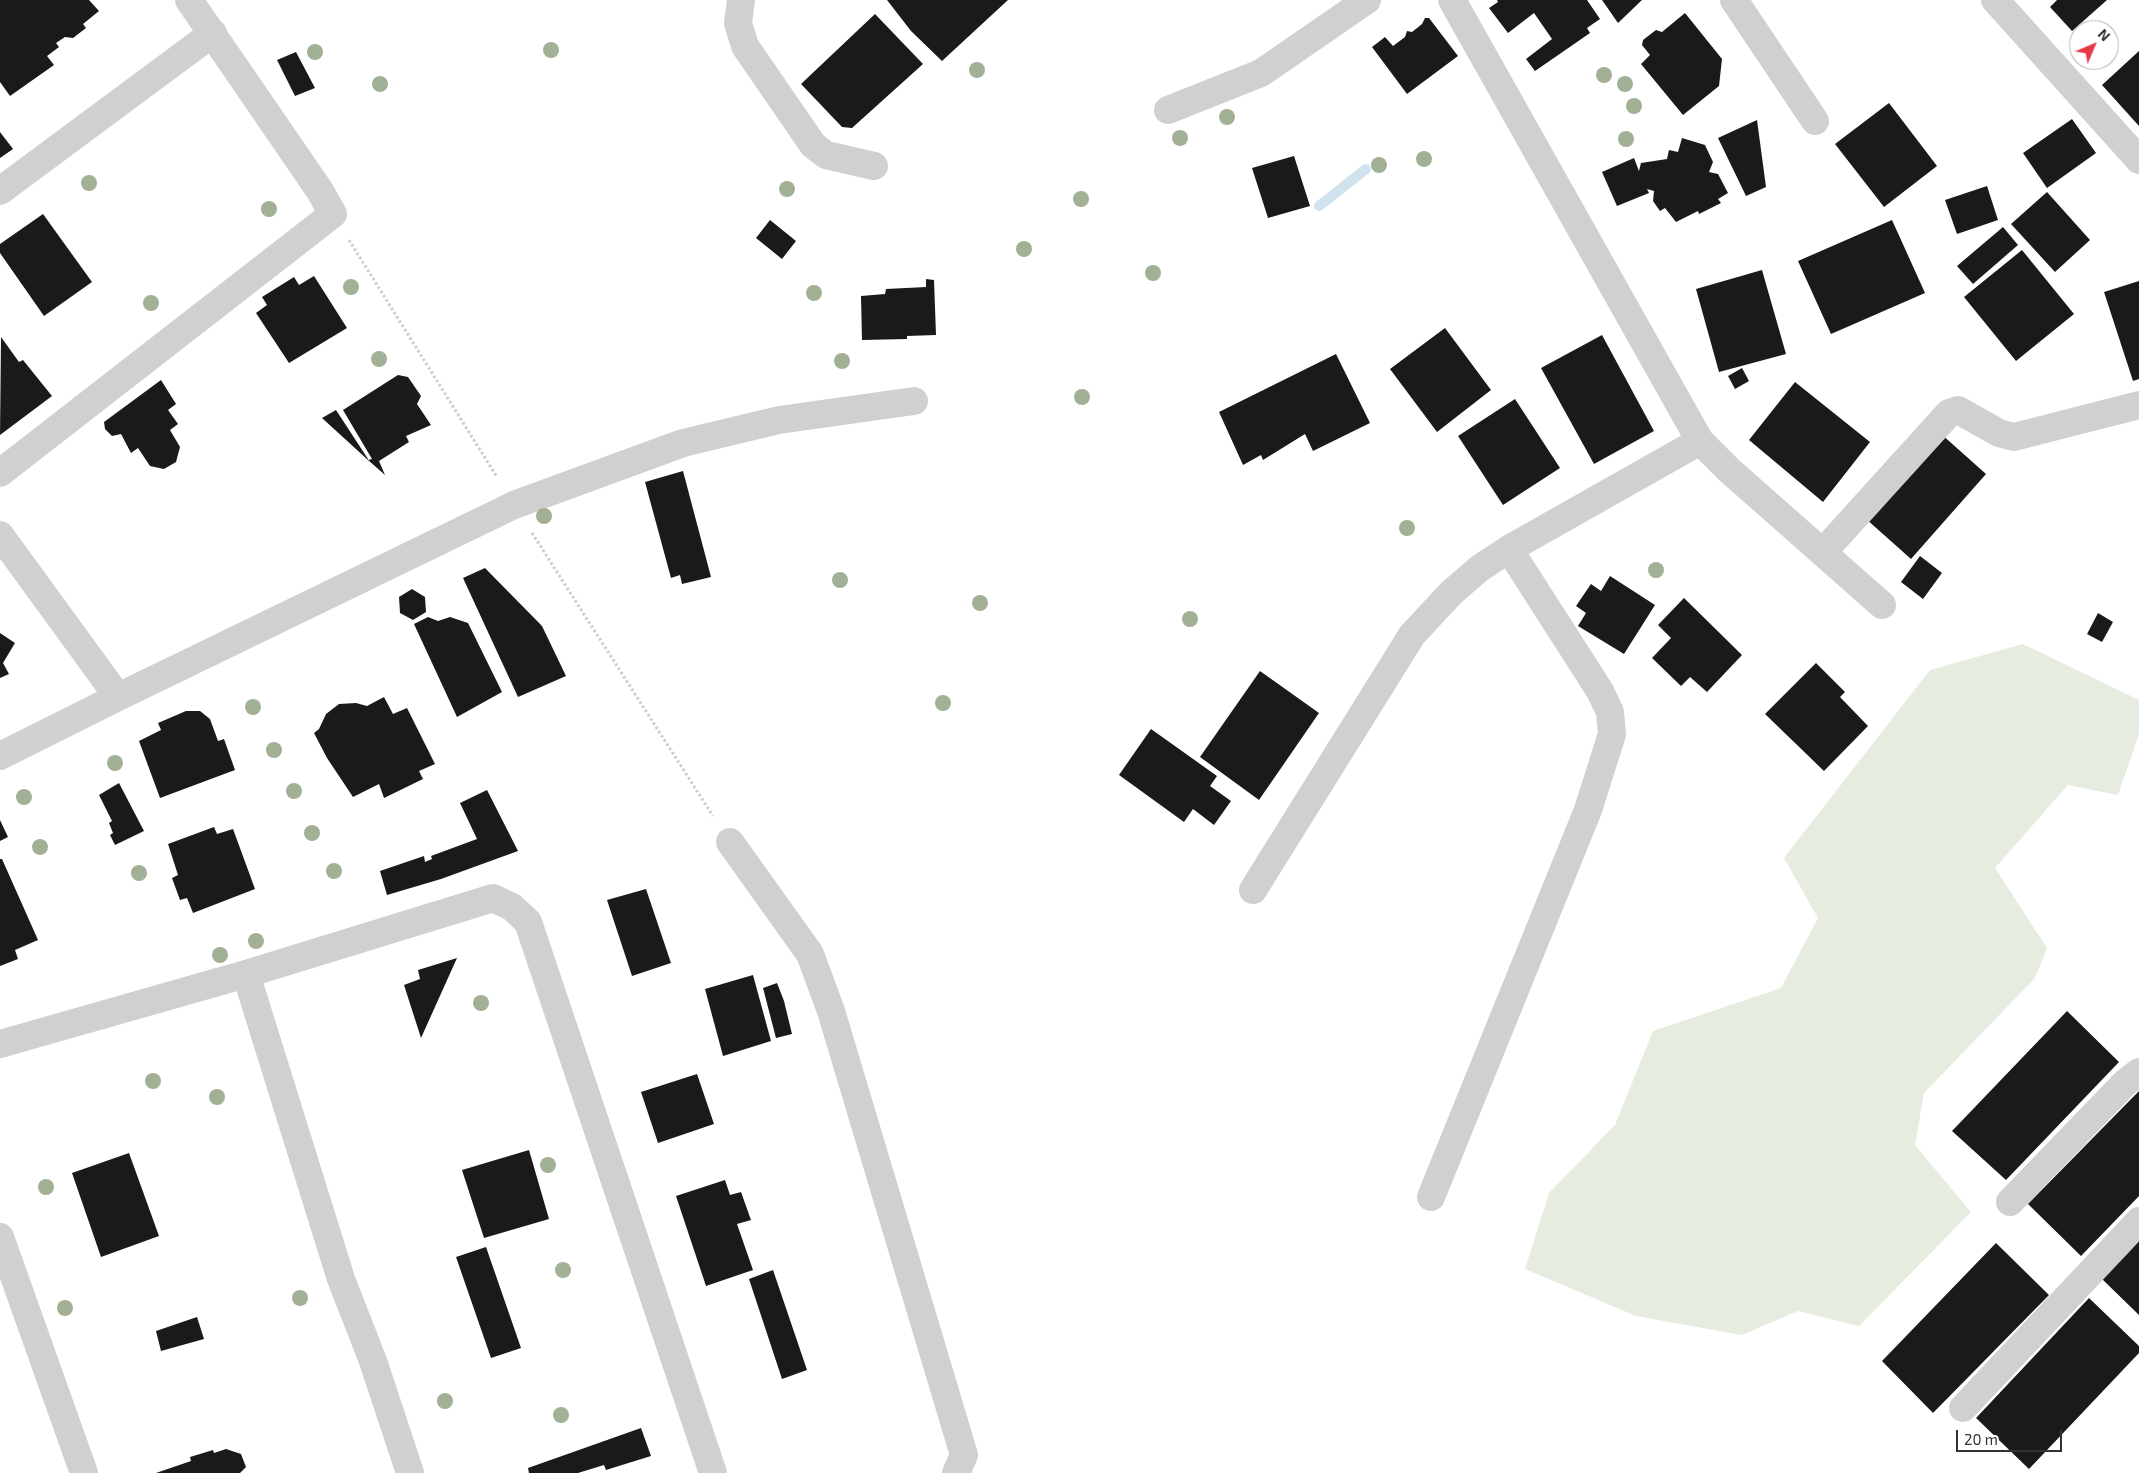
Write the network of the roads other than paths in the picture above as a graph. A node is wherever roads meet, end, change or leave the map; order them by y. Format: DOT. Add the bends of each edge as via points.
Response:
graph roads {
  1 [pos="189,0"];
  2 [pos="741,0"];
  3 [pos="1367,0"];
  4 [pos="1452,0"];
  5 [pos="1734,0"];
  6 [pos="1996,0"];
  7 [pos="212,33"];
  8 [pos="1168,110"];
  9 [pos="1815,122"];
  10 [pos="2139,160"];
  11 [pos="874,166"];
  12 [pos="0,191"];
  13 [pos="914,401"];
  14 [pos="2139,405"];
  15 [pos="1700,441"];
  16 [pos="0,474"];
  17 [pos="0,535"];
  18 [pos="1510,550"];
  19 [pos="1824,552"];
  20 [pos="1882,605"];
  21 [pos="118,697"];
  22 [pos="0,756"];
  23 [pos="730,842"];
  24 [pos="1253,890"];
  25 [pos="246,974"];
  26 [pos="0,1044"];
  27 [pos="2139,1072"];
  28 [pos="1431,1197"];
  29 [pos="2010,1202"];
  30 [pos="2139,1221"];
  31 [pos="1,1242"];
  32 [pos="1963,1408"];
  33 [pos="84,1473"];
  34 [pos="410,1473"];
  35 [pos="713,1473"];
  36 [pos="956,1473"];
  1 -- 7 [label="street"];
  2 -- 11 [label="street" via="738,23 745,46 813,145 826,155"];
  3 -- 8 [label="street" via="1260,73"];
  4 -- 15 [label="street"];
  5 -- 9 [label="street"];
  6 -- 10 [label="street"];
  7 -- 12 [label="street"];
  7 -- 16 [label="street" via="333,214"];
  13 -- 21 [label="street" via="779,420 683,443 514,505"];
  14 -- 19 [label="street" via="2014,437 1958,410 1949,413"];
  15 -- 18 [label="street"];
  15 -- 19 [label="street"];
  17 -- 21 [label="street"];
  18 -- 24 [label="street" via="1480,568 1451,593 1412,635"];
  18 -- 28 [label="street" via="1600,691 1610,712 1612,734 1588,810"];
  19 -- 20 [label="street"];
  21 -- 22 [label="street"];
  23 -- 36 [label="street" via="810,954 831,1011 964,1455"];
  25 -- 26 [label="street"];
  25 -- 34 [label="street" via="341,1279"];
  25 -- 35 [label="street" via="493,898 512,906 528,922"];
  27 -- 29 [label="street"];
  30 -- 32 [label="street"];
  31 -- 33 [label="street"];
}
